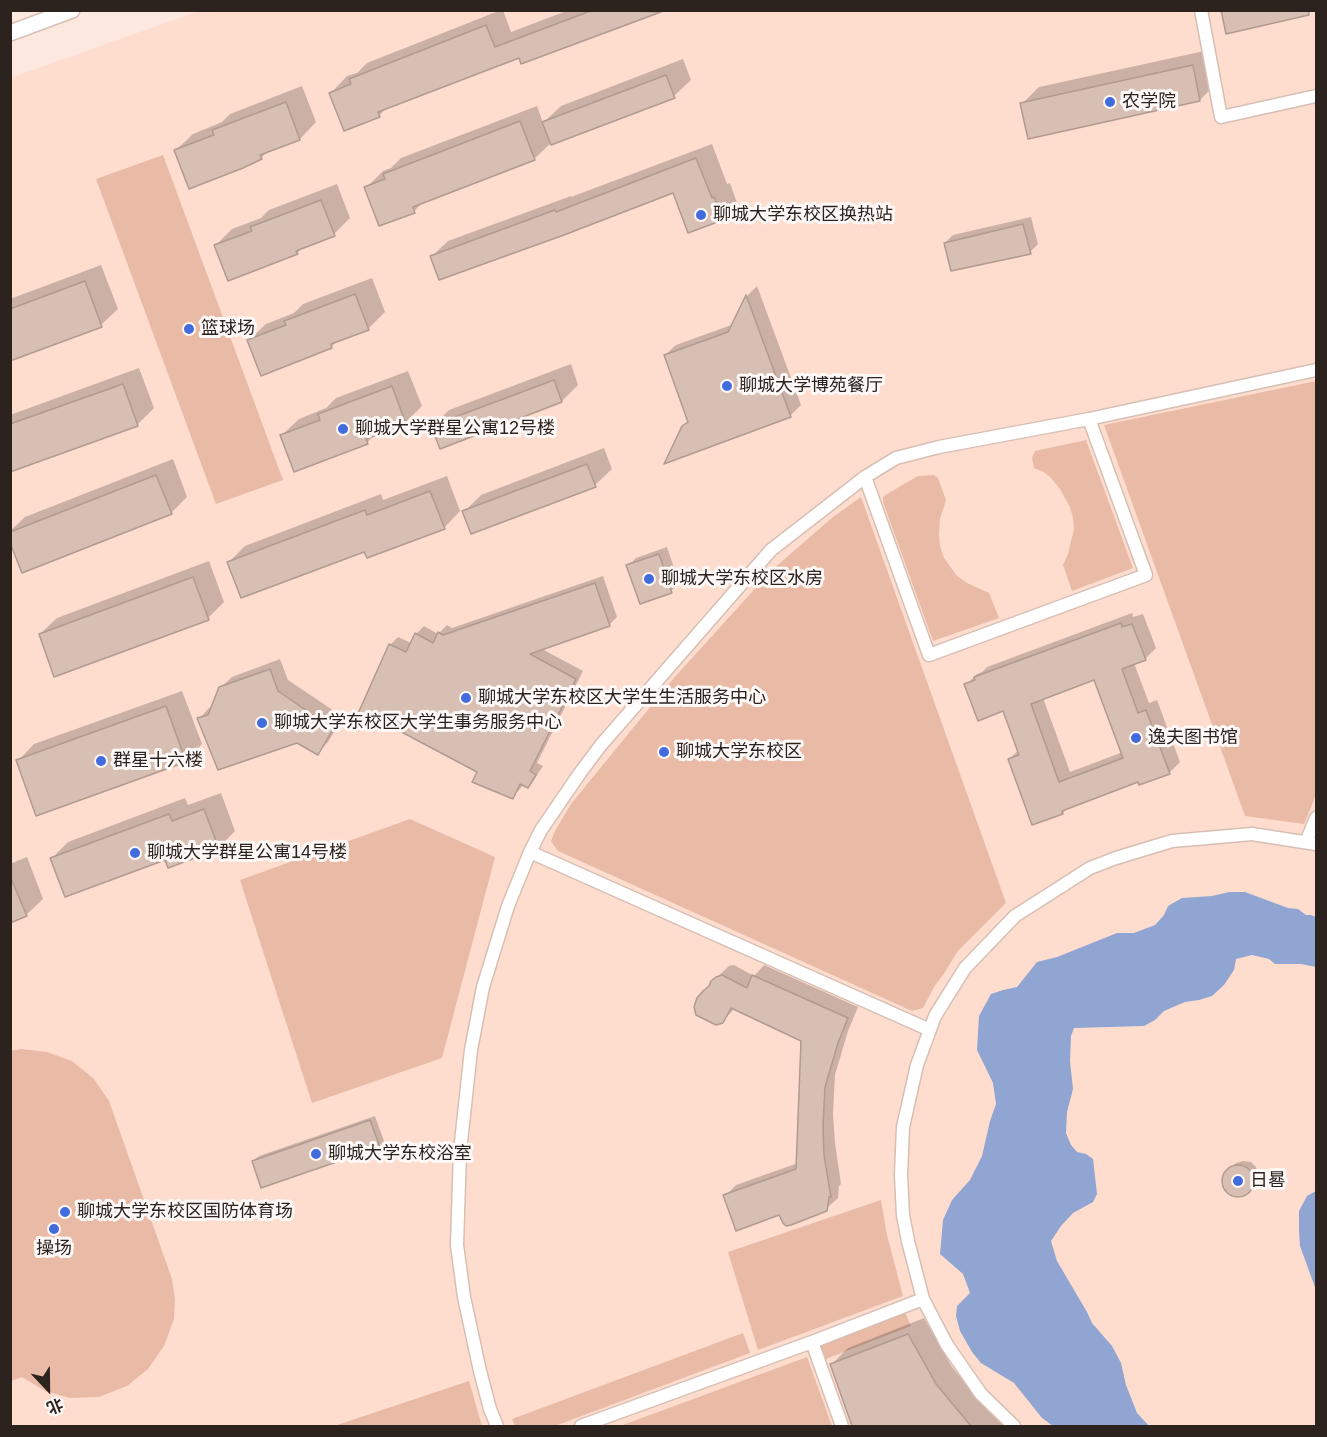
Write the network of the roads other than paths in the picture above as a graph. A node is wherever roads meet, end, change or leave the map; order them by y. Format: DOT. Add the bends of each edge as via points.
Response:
graph roads {
  1 [pos="72,10"];
  2 [pos="1200,10"];
  3 [pos="10,33"];
  4 [pos="1317,96"];
  5 [pos="1317,370"];
  6 [pos="1089,419"];
  7 [pos="865,477"];
  8 [pos="1317,818"];
  9 [pos="1311,843"];
  10 [pos="530,852"];
  11 [pos="930,1030"];
  12 [pos="923,1299"];
  13 [pos="812,1342"];
  14 [pos="497,1426"];
  15 [pos="581,1426"];
  16 [pos="842,1426"];
  17 [pos="1014,1426"];
  1 -- 3 [label="street"];
  2 -- 4 [label="street" via="1221,117"];
  5 -- 6 [label="street"];
  6 -- 7 [label="street" via="896,458"];
  6 -- 7 [label="street" via="1146,575 929,655"];
  7 -- 10 [label="street" via="771,550 729,597 580,773"];
  8 -- 9 [label="street"];
  9 -- 11 [label="street" via="1252,834 1172,840 1090,868 1015,916 965,968"];
  10 -- 11 [label="street"];
  10 -- 14 [label="street" via="508,906 483,987 471,1050 460,1151 457,1245 480,1371"];
  11 -- 12 [label="street" via="917,1065 903,1128 901,1175 903,1215"];
  12 -- 13 [label="street"];
  12 -- 17 [label="street" via="947,1345 981,1394"];
  13 -- 15 [label="street"];
  13 -- 16 [label="street"];
}
